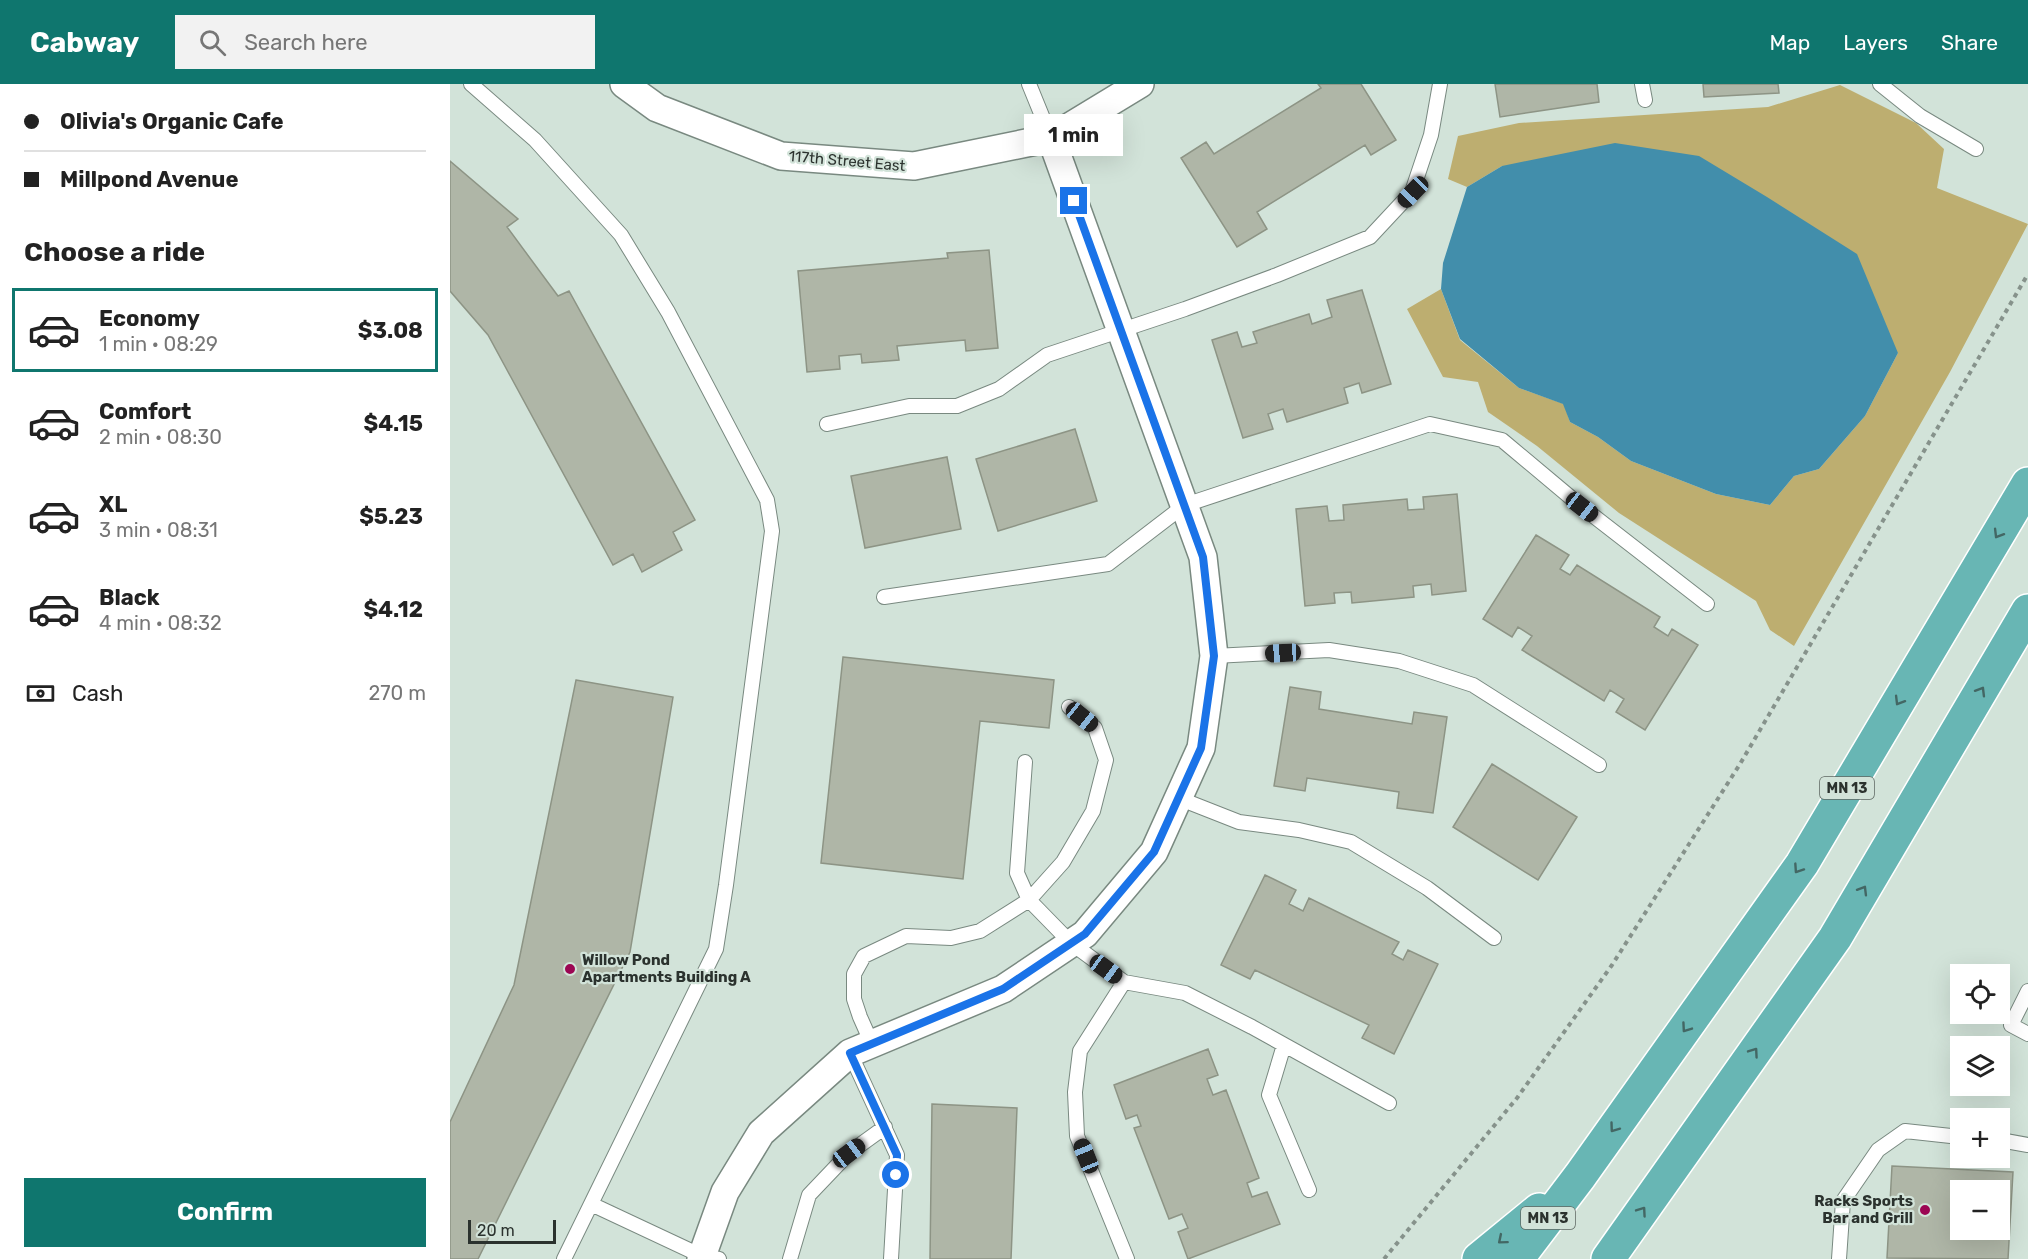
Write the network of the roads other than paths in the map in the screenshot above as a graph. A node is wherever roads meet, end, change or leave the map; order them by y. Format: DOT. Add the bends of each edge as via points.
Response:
graph roads {
  1 [pos="471,84"];
  2 [pos="624,84"];
  3 [pos="1029,84"];
  4 [pos="1140,84"];
  5 [pos="1440,84"];
  6 [pos="1642,84"];
  7 [pos="1880,84"];
  8 [pos="1645,99"];
  9 [pos="1051,138"];
  10 [pos="1976,149"];
  11 [pos="1120,329"];
  12 [pos="827,424"];
  13 [pos="2028,483"];
  14 [pos="1185,505"];
  15 [pos="884,597"];
  16 [pos="1707,604"];
  17 [pos="2026,616"];
  18 [pos="1214,656"];
  19 [pos="1069,707"];
  20 [pos="1025,762"];
  21 [pos="1599,765"];
  22 [pos="1178,798"];
  23 [pos="1029,900"];
  24 [pos="1494,938"];
  25 [pos="1071,944"];
  26 [pos="1124,982"];
  27 [pos="2028,991"];
  28 [pos="2028,1034"];
  29 [pos="1284,1045"];
  30 [pos="861,1048"];
  31 [pos="1389,1103"];
  32 [pos="885,1127"];
  33 [pos="1950,1136"];
  34 [pos="2010,1142"];
  35 [pos="2028,1146"];
  36 [pos="1580,1176"];
  37 [pos="1309,1190"];
  38 [pos="591,1204"];
  39 [pos="707,1258"];
  40 [pos="564,1259"];
  41 [pos="790,1259"];
  42 [pos="891,1259"];
  43 [pos="1127,1259"];
  44 [pos="1479,1259"];
  45 [pos="1517,1259"];
  46 [pos="1608,1259"];
  47 [pos="1839,1259"];
  1 -- 38 [label="lane" via="535,140 621,235 668,312 767,500 772,531 716,949"];
  2 -- 9 [label="street, 117th Street East" via="657,108 781,156 914,166"];
  3 -- 9 [label="lane"];
  4 -- 9 [label="street, 117th Street East"];
  5 -- 11 [label="lane" via="1431,135 1413,192 1370,237 1278,275"];
  6 -- 8 [label="lane"];
  7 -- 10 [label="lane" via="1920,116"];
  9 -- 11 [label="street"];
  11 -- 12 [label="lane" via="1047,355 999,389 957,406 909,406"];
  11 -- 14 [label="street"];
  13 -- 36 [label="highway, MN 13, one-way" via="1802,864"];
  14 -- 15 [label="lane" via="1108,564"];
  14 -- 16 [label="lane" via="1430,424 1502,440"];
  14 -- 18 [label="street" via="1203,557"];
  46 -- 17 [label="highway, one-way" via="1835,938"];
  18 -- 21 [label="lane" via="1329,650 1399,660 1473,685"];
  18 -- 22 [label="street" via="1201,748"];
  19 -- 23 [label="lane" via="1095,728 1106,760 1093,811 1063,862"];
  20 -- 23 [label="lane" via="1017,873"];
  22 -- 24 [label="lane" via="1239,822 1351,842 1427,888"];
  22 -- 25 [label="street" via="1154,852 1085,934"];
  23 -- 25 [label="lane"];
  23 -- 30 [label="lane" via="980,931 951,938 906,936 864,956 854,974"];
  25 -- 26 [label="lane"];
  25 -- 30 [label="street" via="1003,989"];
  26 -- 29 [label="lane" via="1185,993"];
  26 -- 43 [label="lane" via="1080,1052 1075,1092 1077,1136"];
  27 -- 28 [label="lane" via="2011,1025"];
  29 -- 31 [label="lane"];
  29 -- 37 [label="lane" via="1269,1095"];
  30 -- 32 [label="lane"];
  30 -- 39 [label="street" via="761,1133 725,1192"];
  32 -- 41 [label="lane" via="849,1153 809,1195"];
  32 -- 42 [label="lane" via="897,1155"];
  33 -- 47 [label="lane" via="1905,1131 1878,1150 1843,1200"];
  34 -- 35 [label="lane"];
  36 -- 44 [label="highway, one-way"];
  36 -- 45 [label="highway, MN 13"];
  38 -- 39 [label="lane"];
  38 -- 40 [label="lane"];
}
